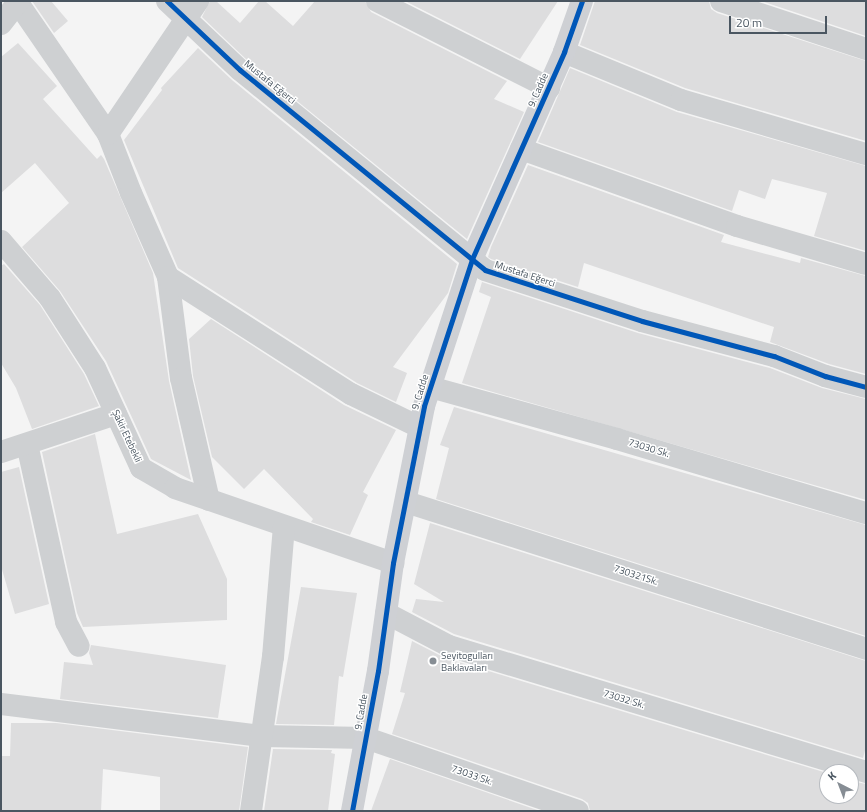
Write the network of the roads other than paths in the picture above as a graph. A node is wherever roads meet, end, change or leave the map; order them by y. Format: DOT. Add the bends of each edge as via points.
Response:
graph roads {
  1 [pos="167,1"];
  2 [pos="198,1"];
  3 [pos="377,1"];
  4 [pos="582,1"];
  5 [pos="721,1"];
  6 [pos="19,2"];
  7 [pos="184,19"];
  8 [pos="1,24"];
  9 [pos="866,48"];
  10 [pos="564,52"];
  11 [pos="548,88"];
  12 [pos="108,134"];
  13 [pos="521,149"];
  14 [pos="866,154"];
  15 [pos="1,241"];
  16 [pos="472,260"];
  17 [pos="866,264"];
  18 [pos="168,277"];
  19 [pos="430,387"];
  20 [pos="866,387"];
  21 [pos="116,414"];
  22 [pos="419,427"];
  23 [pos="27,444"];
  24 [pos="1,452"];
  25 [pos="209,500"];
  26 [pos="406,502"];
  27 [pos="866,513"];
  28 [pos="284,526"];
  29 [pos="394,563"];
  30 [pos="386,613"];
  31 [pos="79,646"];
  32 [pos="866,649"];
  33 [pos="1,704"];
  34 [pos="262,736"];
  35 [pos="366,738"];
  36 [pos="866,772"];
  37 [pos="251,811"];
  38 [pos="352,811"];
  39 [pos="578,811"];
  1 -- 7 [label="street, Mustafa Eğerci"];
  2 -- 7 [label="street"];
  3 -- 11 [label="street"];
  4 -- 10 [label="street, 9. Cadde"];
  5 -- 9 [label="street"];
  6 -- 8 [label="street"];
  6 -- 12 [label="street"];
  7 -- 12 [label="street"];
  7 -- 16 [label="street, Mustafa Eğerci" via="240,70"];
  10 -- 11 [label="street, 9. Cadde"];
  10 -- 14 [label="street" via="681,100"];
  11 -- 13 [label="street, 9. Cadde"];
  12 -- 18 [label="street" via="130,193"];
  13 -- 16 [label="street, 9. Cadde"];
  13 -- 17 [label="street" via="737,226"];
  15 -- 21 [label="street, Şakir Etebekli" via="50,298 95,368"];
  16 -- 19 [label="street, 9. Cadde"];
  16 -- 20 [label="street, Mustafa Eğerci" via="485,270 634,319 774,356 825,376"];
  18 -- 22 [label="street" via="351,394"];
  18 -- 25 [label="street" via="180,378"];
  19 -- 22 [label="street, 9. Cadde"];
  19 -- 27 [label="street, 73030 Sk."];
  21 -- 23 [label="street"];
  21 -- 25 [label="street, Şakir Etebekli" via="141,468 175,488"];
  22 -- 26 [label="street, 9. Cadde"];
  23 -- 24 [label="street"];
  23 -- 31 [label="street" via="66,622"];
  25 -- 28 [label="street, Şakir Etebekli"];
  26 -- 29 [label="street, 9. Cadde"];
  26 -- 32 [label="street, 730321Sk."];
  28 -- 29 [label="street, Şakir Etebekli"];
  28 -- 34 [label="street" via="273,657"];
  29 -- 30 [label="street, 9. Cadde"];
  30 -- 35 [label="street, 9. Cadde"];
  30 -- 36 [label="street, 73032 Sk." via="449,646"];
  33 -- 34 [label="street, 73033 Sk."];
  34 -- 35 [label="street, 73033 Sk."];
  34 -- 37 [label="street"];
  35 -- 38 [label="street, 9. Cadde"];
  35 -- 39 [label="street, 73033 Sk."];
}
